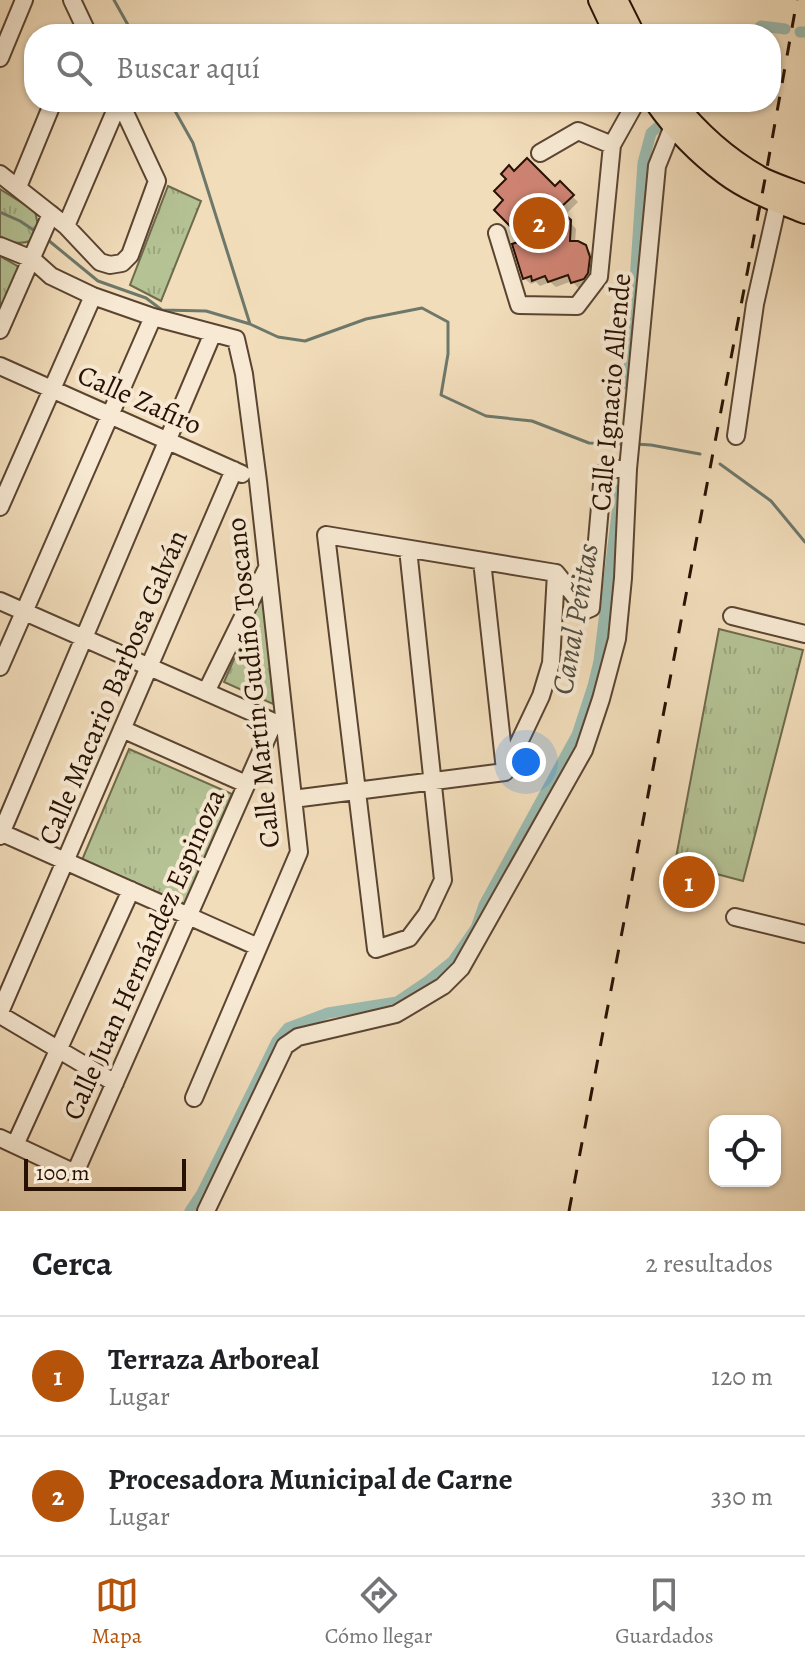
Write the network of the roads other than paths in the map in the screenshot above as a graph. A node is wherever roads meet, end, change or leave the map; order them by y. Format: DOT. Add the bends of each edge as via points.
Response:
graph roads {
  1 [pos="24,0"];
  2 [pos="72,0"];
  3 [pos="599,0"];
  4 [pos="617,0"];
  5 [pos="81,24"];
  6 [pos="610,24"];
  7 [pos="629,24"];
  8 [pos="0,58"];
  9 [pos="49,112"];
  10 [pos="116,112"];
  11 [pos="125,112"];
  12 [pos="630,112"];
  13 [pos="670,114"];
  14 [pos="612,145"];
  15 [pos="540,153"];
  16 [pos="0,174"];
  17 [pos="18,187"];
  18 [pos="805,195"];
  19 [pos="778,202"];
  20 [pos="805,213"];
  21 [pos="66,226"];
  22 [pos="45,227"];
  23 [pos="497,233"];
  24 [pos="0,246"];
  25 [pos="32,259"];
  26 [pos="93,296"];
  27 [pos="153,317"];
  28 [pos="0,330"];
  29 [pos="213,333"];
  30 [pos="0,366"];
  31 [pos="52,389"];
  32 [pos="110,415"];
  33 [pos="736,436"];
  34 [pos="167,440"];
  35 [pos="628,464"];
  36 [pos="234,470"];
  37 [pos="258,481"];
  38 [pos="0,507"];
  39 [pos="408,549"];
  40 [pos="482,561"];
  41 [pos="268,567"];
  42 [pos="556,573"];
  43 [pos="0,601"];
  44 [pos="24,612"];
  45 [pos="732,616"];
  46 [pos="805,634"];
  47 [pos="84,638"];
  48 [pos="0,667"];
  49 [pos="149,667"];
  50 [pos="206,692"];
  51 [pos="279,721"];
  52 [pos="122,729"];
  53 [pos="505,772"];
  54 [pos="432,781"];
  55 [pos="246,784"];
  56 [pos="357,790"];
  57 [pos="293,799"];
  58 [pos="0,833"];
  59 [pos="65,861"];
  60 [pos="131,890"];
  61 [pos="188,916"];
  62 [pos="735,917"];
  63 [pos="805,934"];
  64 [pos="258,947"];
  65 [pos="0,1013"];
  66 [pos="58,1049"];
  67 [pos="115,1083"];
  68 [pos="194,1098"];
  69 [pos="7,1142"];
  70 [pos="206,1211"];
  1 -- 8 [label="street"];
  2 -- 5 [label="street"];
  3 -- 6 [label="main road"];
  4 -- 7 [label="main road"];
  9 -- 17 [label="street"];
  10 -- 21 [label="street"];
  11 -- 21 [label="street" via="157,181 130,255 122,263 100,262"];
  12 -- 14 [label="street"];
  13 -- 18 [label="main road" via="736,162"];
  13 -- 19 [label="main road" via="726,175"];
  13 -- 35 [label="street, Calle Ignacio Allende" via="657,166"];
  14 -- 15 [label="street" via="578,131"];
  14 -- 23 [label="street" via="599,277 577,306 519,305"];
  16 -- 17 [label="street"];
  17 -- 22 [label="street"];
  19 -- 20 [label="main road"];
  19 -- 33 [label="street" via="755,304"];
  21 -- 22 [label="street"];
  22 -- 25 [label="street"];
  24 -- 25 [label="street"];
  25 -- 26 [label="street" via="51,276"];
  25 -- 28 [label="street"];
  26 -- 27 [label="street"];
  26 -- 31 [label="street"];
  27 -- 29 [label="street"];
  27 -- 32 [label="street"];
  29 -- 34 [label="street"];
  29 -- 37 [label="street, Calle Martín Gudiño Toscano" via="236,339"];
  30 -- 31 [label="street, Calle Zafiro"];
  31 -- 32 [label="street, Calle Zafiro"];
  31 -- 38 [label="street"];
  32 -- 34 [label="street, Calle Zafiro"];
  32 -- 44 [label="street"];
  34 -- 36 [label="street, Calle Zafiro"];
  34 -- 47 [label="street"];
  35 -- 42 [label="street" via="603,473 591,608 586,610"];
  35 -- 70 [label="street, Calle Ignacio Allende" via="617,639 601,699 584,750 482,934 443,986 396,1014 298,1037 285,1046"];
  36 -- 37 [label="street, Calle Zafiro"];
  36 -- 49 [label="street, Calle Macario Barbosa Galván"];
  37 -- 41 [label="street, Calle Martín Gudiño Toscano"];
  39 -- 40 [label="street"];
  39 -- 54 [label="street"];
  39 -- 56 [label="street" via="326,535"];
  40 -- 42 [label="street"];
  40 -- 53 [label="street"];
  41 -- 50 [label="street"];
  41 -- 51 [label="street, Calle Martín Gudiño Toscano"];
  42 -- 53 [label="street" via="551,663"];
  43 -- 44 [label="street"];
  44 -- 47 [label="street"];
  44 -- 48 [label="street"];
  45 -- 46 [label="street"];
  47 -- 49 [label="street"];
  47 -- 58 [label="street"];
  49 -- 50 [label="street"];
  49 -- 52 [label="street, Calle Macario Barbosa Galván"];
  50 -- 51 [label="street"];
  51 -- 55 [label="street, Calle Juan Hernández Espinoza"];
  51 -- 57 [label="street, Calle Martín Gudiño Toscano"];
  52 -- 55 [label="street"];
  52 -- 59 [label="street, Calle Macario Barbosa Galván"];
  53 -- 54 [label="street"];
  54 -- 56 [label="street"];
  54 -- 56 [label="street" via="443,880 409,938 376,949"];
  55 -- 61 [label="street, Calle Juan Hernández Espinoza"];
  56 -- 57 [label="street"];
  57 -- 64 [label="street, Calle Martín Gudiño Toscano" via="299,852"];
  58 -- 59 [label="street"];
  59 -- 60 [label="street"];
  59 -- 65 [label="street, Calle Macario Barbosa Galván"];
  60 -- 61 [label="street"];
  60 -- 66 [label="street"];
  61 -- 64 [label="street"];
  61 -- 67 [label="street, Calle Juan Hernández Espinoza"];
  62 -- 63 [label="street"];
  64 -- 68 [label="street, Calle Martín Gudiño Toscano"];
  65 -- 66 [label="street"];
  66 -- 67 [label="street"];
  66 -- 69 [label="street"];
  67 -- 69 [label="street, Calle Juan Hernández Espinoza" via="75,1173"];
}
